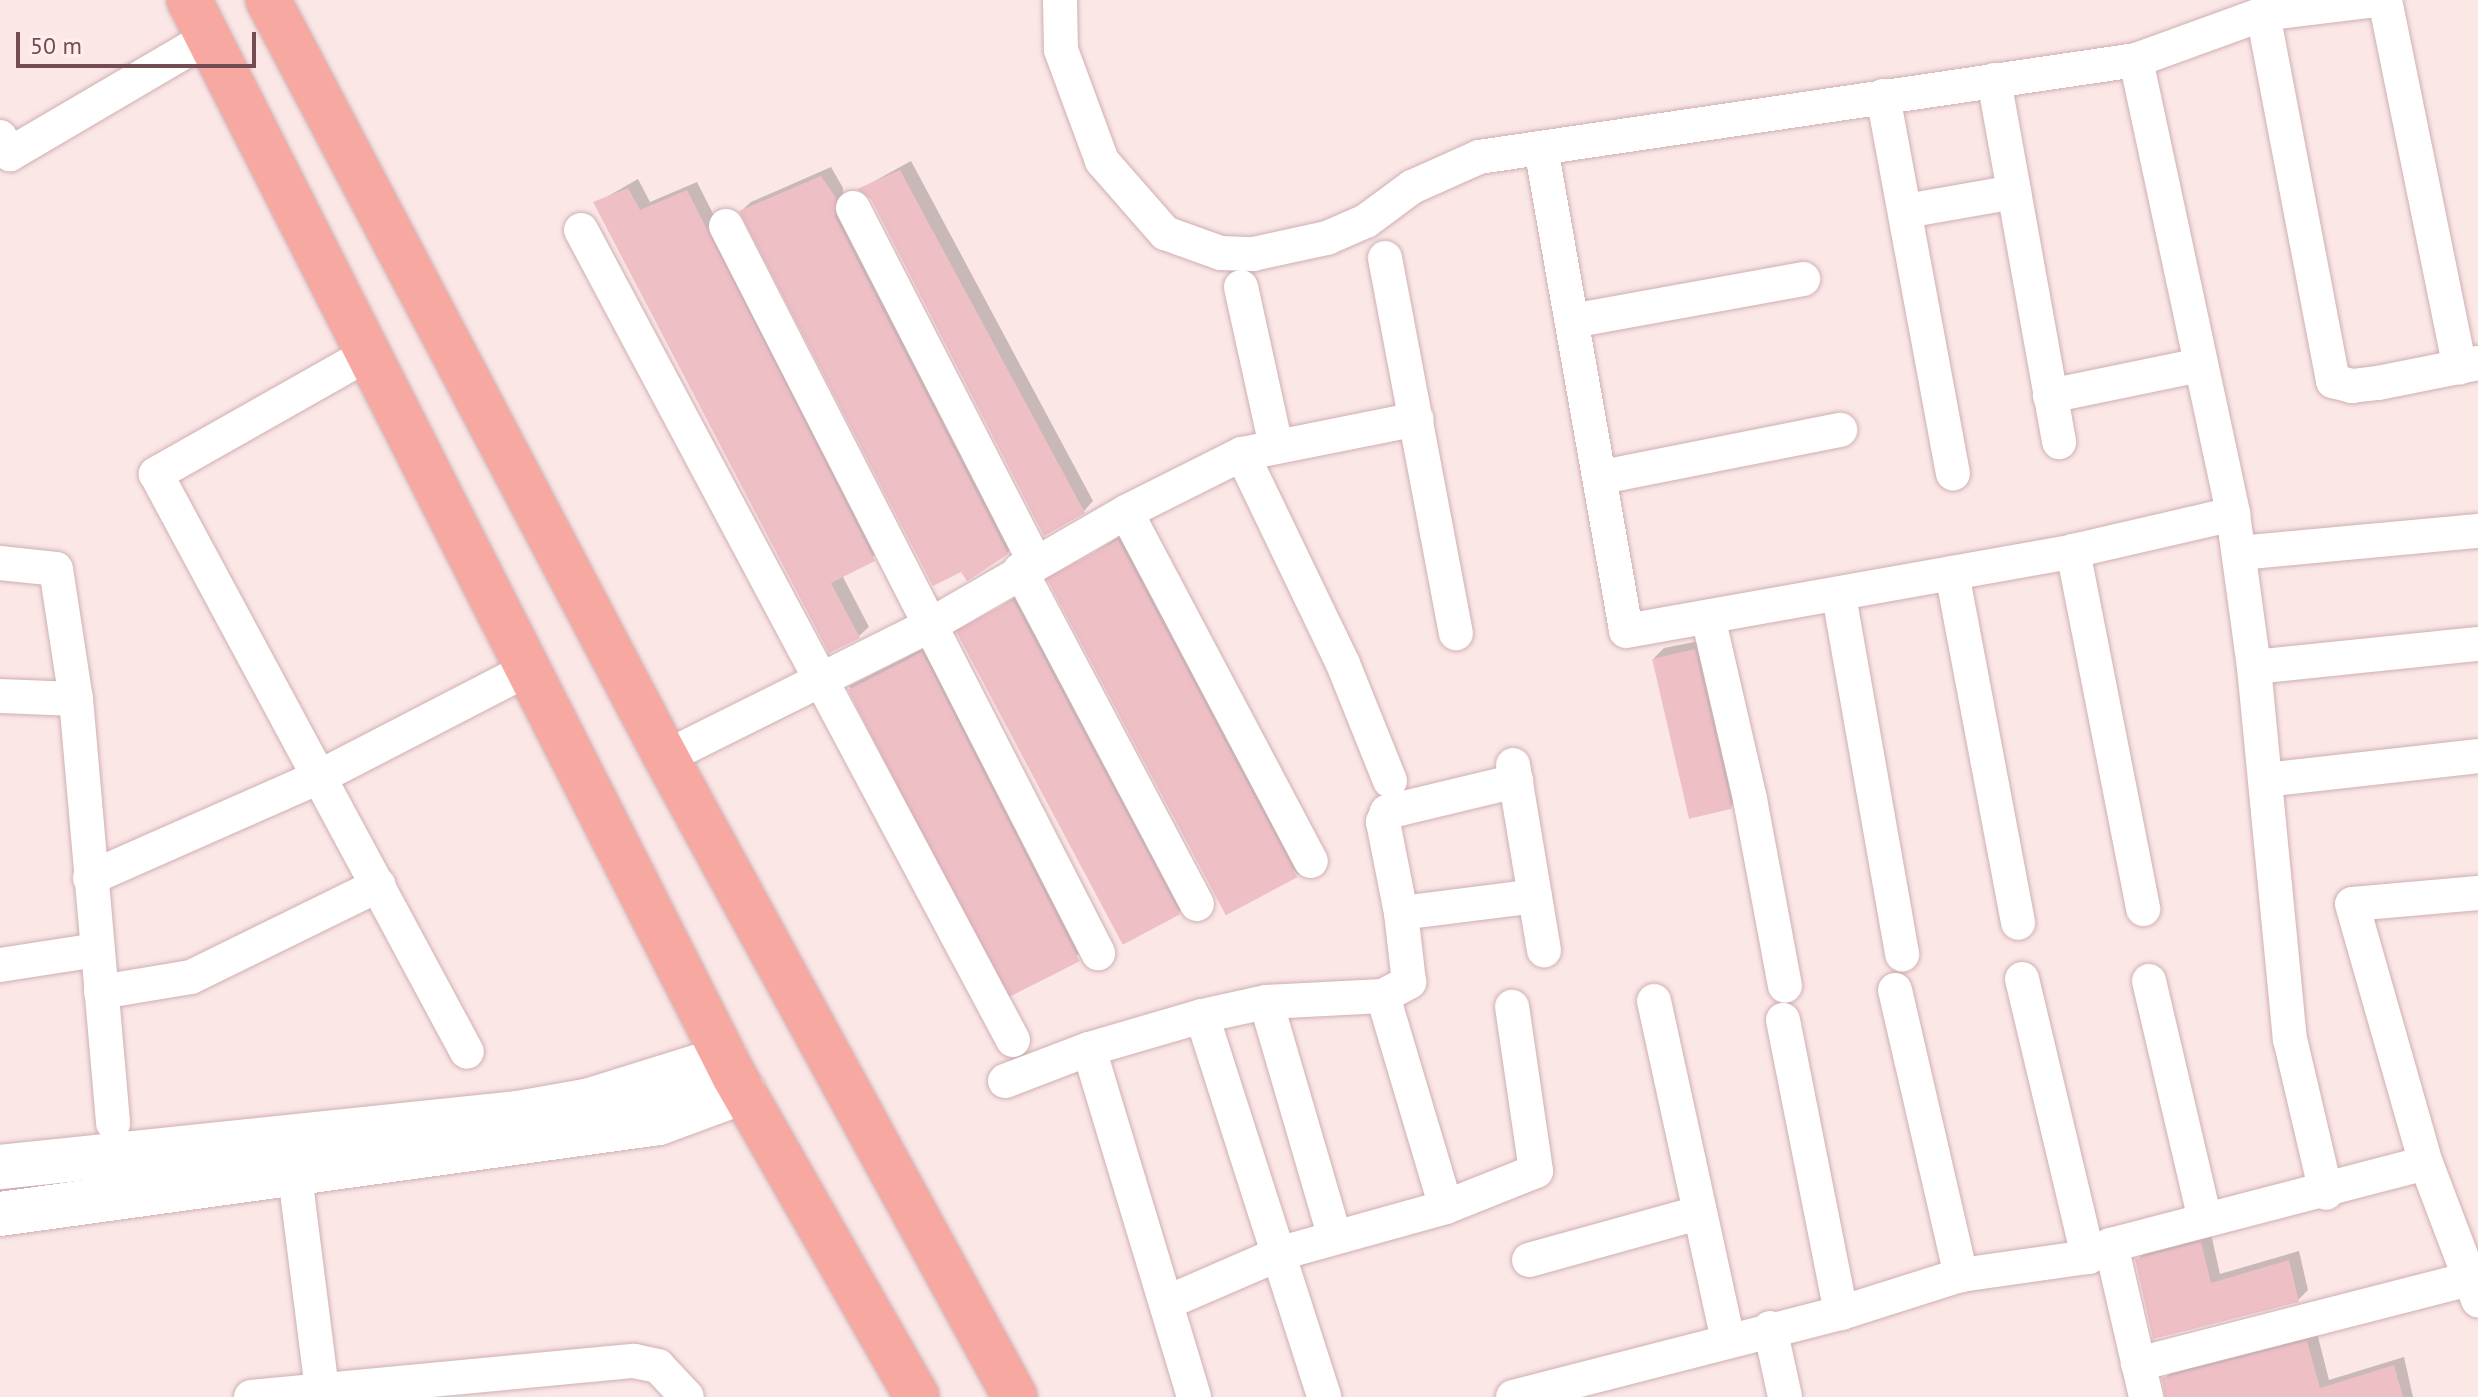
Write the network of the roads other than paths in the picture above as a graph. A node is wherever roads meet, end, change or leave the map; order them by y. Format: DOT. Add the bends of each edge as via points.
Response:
graph roads {
  1 [pos="268,0"];
  2 [pos="1060,0"];
  3 [pos="2375,0"];
  4 [pos="2385,0"];
  5 [pos="2263,14"];
  6 [pos="198,19"];
  7 [pos="2136,60"];
  8 [pos="1994,80"];
  9 [pos="1883,96"];
  10 [pos="0,137"];
  11 [pos="1541,148"];
  12 [pos="2014,192"];
  13 [pos="853,208"];
  14 [pos="1906,211"];
  15 [pos="726,226"];
  16 [pos="581,230"];
  17 [pos="1385,258"];
  18 [pos="1803,279"];
  19 [pos="1241,287"];
  20 [pos="1572,321"];
  21 [pos="368,354"];
  22 [pos="2200,365"];
  23 [pos="2469,365"];
  24 [pos="2050,396"];
  25 [pos="1417,419"];
  26 [pos="1840,430"];
  27 [pos="2059,442"];
  28 [pos="1276,446"];
  29 [pos="1242,454"];
  30 [pos="1953,474"];
  31 [pos="1602,477"];
  32 [pos="1126,512"];
  33 [pos="2233,514"];
  34 [pos="2478,531"];
  35 [pos="2073,551"];
  36 [pos="2239,553"];
  37 [pos="0,563"];
  38 [pos="1027,566"];
  39 [pos="1952,573"];
  40 [pos="1839,596"];
  41 [pos="1708,617"];
  42 [pos="927,627"];
  43 [pos="1456,633"];
  44 [pos="2478,644"];
  45 [pos="2254,667"];
  46 [pos="530,668"];
  47 [pos="819,682"];
  48 [pos="0,696"];
  49 [pos="76,699"];
  50 [pos="2478,756"];
  51 [pos="666,757"];
  52 [pos="321,776"];
  53 [pos="2265,780"];
  54 [pos="1390,781"];
  55 [pos="1311,861"];
  56 [pos="90,878"];
  57 [pos="379,885"];
  58 [pos="2478,893"];
  59 [pos="1535,896"];
  60 [pos="1197,904"];
  61 [pos="2143,909"];
  62 [pos="1401,913"];
  63 [pos="2018,923"];
  64 [pos="97,950"];
  65 [pos="1544,950"];
  66 [pos="1098,953"];
  67 [pos="1902,954"];
  68 [pos="0,965"];
  69 [pos="2022,979"];
  70 [pos="2149,981"];
  71 [pos="1785,986"];
  72 [pos="1895,990"];
  73 [pos="101,992"];
  74 [pos="1383,996"];
  75 [pos="1654,1001"];
  76 [pos="1266,1002"];
  77 [pos="1512,1007"];
  78 [pos="1202,1016"];
  79 [pos="1783,1020"];
  80 [pos="1013,1040"];
  81 [pos="1089,1049"];
  82 [pos="467,1052"];
  83 [pos="734,1075"];
  84 [pos="1005,1081"];
  85 [pos="113,1123"];
  86 [pos="2426,1163"];
  87 [pos="0,1167"];
  88 [pos="295,1176"];
  89 [pos="2326,1193"];
  90 [pos="1446,1207"];
  91 [pos="1699,1213"];
  92 [pos="0,1214"];
  93 [pos="2205,1220"];
  94 [pos="1334,1235"];
  95 [pos="2100,1251"];
  96 [pos="1281,1253"];
  97 [pos="1529,1260"];
  98 [pos="1961,1275"];
  99 [pos="2473,1290"];
  100 [pos="1168,1302"];
  101 [pos="1841,1313"];
  102 [pos="1770,1328"];
  103 [pos="1728,1341"];
  104 [pos="2138,1364"];
  105 [pos="322,1389"];
  106 [pos="251,1397"];
  107 [pos="687,1397"];
  108 [pos="917,1397"];
  109 [pos="1015,1397"];
  110 [pos="1194,1397"];
  111 [pos="1324,1397"];
  112 [pos="1513,1397"];
  113 [pos="1785,1397"];
  114 [pos="2146,1397"];
  1 -- 51 [label="main road"];
  2 -- 11 [label="street" via="1061,50 1102,161 1165,233 1221,253 1253,254 1327,238 1366,221 1412,187 1479,157"];
  3 -- 5 [label="street"];
  4 -- 23 [label="street"];
  5 -- 7 [label="street"];
  5 -- 23 [label="street" via="2333,381 2352,386"];
  6 -- 10 [label="street" via="10,154"];
  6 -- 21 [label="main road"];
  7 -- 8 [label="street"];
  7 -- 22 [label="street"];
  8 -- 9 [label="street"];
  8 -- 12 [label="street"];
  9 -- 11 [label="street"];
  9 -- 14 [label="street"];
  11 -- 20 [label="street"];
  12 -- 14 [label="street"];
  12 -- 24 [label="street"];
  13 -- 38 [label="street"];
  14 -- 30 [label="street"];
  15 -- 42 [label="street"];
  16 -- 47 [label="street"];
  17 -- 25 [label="street"];
  18 -- 20 [label="street"];
  19 -- 28 [label="street"];
  20 -- 31 [label="street"];
  21 -- 46 [label="main road"];
  21 -- 52 [label="street" via="156,474"];
  22 -- 24 [label="street"];
  22 -- 33 [label="street"];
  24 -- 27 [label="street"];
  25 -- 28 [label="street"];
  25 -- 43 [label="street"];
  26 -- 31 [label="street"];
  28 -- 29 [label="street"];
  29 -- 32 [label="street"];
  29 -- 54 [label="street" via="1343,664"];
  31 -- 41 [label="street" via="1626,631"];
  32 -- 38 [label="street"];
  32 -- 55 [label="street"];
  33 -- 35 [label="street"];
  33 -- 36 [label="street"];
  34 -- 36 [label="street"];
  35 -- 39 [label="street"];
  35 -- 61 [label="street"];
  36 -- 45 [label="street"];
  37 -- 49 [label="street" via="56,569"];
  38 -- 42 [label="street"];
  38 -- 60 [label="street"];
  39 -- 40 [label="street"];
  39 -- 63 [label="street"];
  40 -- 41 [label="street"];
  40 -- 67 [label="street"];
  41 -- 71 [label="street"];
  42 -- 47 [label="street"];
  42 -- 66 [label="street"];
  44 -- 45 [label="street"];
  45 -- 53 [label="street"];
  46 -- 52 [label="street"];
  46 -- 83 [label="main road"];
  47 -- 51 [label="street"];
  47 -- 80 [label="street"];
  48 -- 49 [label="street"];
  49 -- 56 [label="street"];
  50 -- 53 [label="street"];
  51 -- 109 [label="main road"];
  52 -- 56 [label="street"];
  52 -- 57 [label="street"];
  53 -- 89 [label="street" via="2290,1039"];
  56 -- 64 [label="street"];
  57 -- 73 [label="street" via="191,977"];
  57 -- 82 [label="street"];
  58 -- 86 [label="street" via="2352,904"];
  59 -- 62 [label="street"];
  59 -- 62 [label="street" via="1514,773 1387,812 1383,822"];
  59 -- 65 [label="street"];
  62 -- 74 [label="street" via="1409,982"];
  64 -- 68 [label="street"];
  64 -- 73 [label="street"];
  69 -- 95 [label="street"];
  70 -- 93 [label="street"];
  72 -- 98 [label="street"];
  73 -- 85 [label="street"];
  74 -- 76 [label="street"];
  74 -- 90 [label="street"];
  75 -- 91 [label="street"];
  76 -- 78 [label="street"];
  76 -- 94 [label="street"];
  77 -- 90 [label="street" via="1536,1171"];
  78 -- 81 [label="street"];
  78 -- 96 [label="street"];
  79 -- 101 [label="street"];
  81 -- 84 [label="street"];
  81 -- 100 [label="street"];
  83 -- 87 [label="street" via="518,1113"];
  83 -- 88 [label="street" via="659,1123"];
  83 -- 108 [label="main road"];
  86 -- 89 [label="street"];
  86 -- 99 [label="street"];
  88 -- 92 [label="street"];
  88 -- 105 [label="street"];
  89 -- 93 [label="street"];
  90 -- 94 [label="street"];
  91 -- 97 [label="street"];
  91 -- 103 [label="street"];
  93 -- 95 [label="street"];
  94 -- 96 [label="street"];
  95 -- 98 [label="street"];
  95 -- 104 [label="street"];
  96 -- 100 [label="street"];
  96 -- 111 [label="street"];
  98 -- 101 [label="street"];
  99 -- 104 [label="street"];
  100 -- 110 [label="street"];
  101 -- 102 [label="street"];
  102 -- 103 [label="street"];
  102 -- 113 [label="street"];
  103 -- 112 [label="street"];
  104 -- 114 [label="street"];
  105 -- 106 [label="street"];
  105 -- 107 [label="street" via="634,1361 658,1366"];
}
